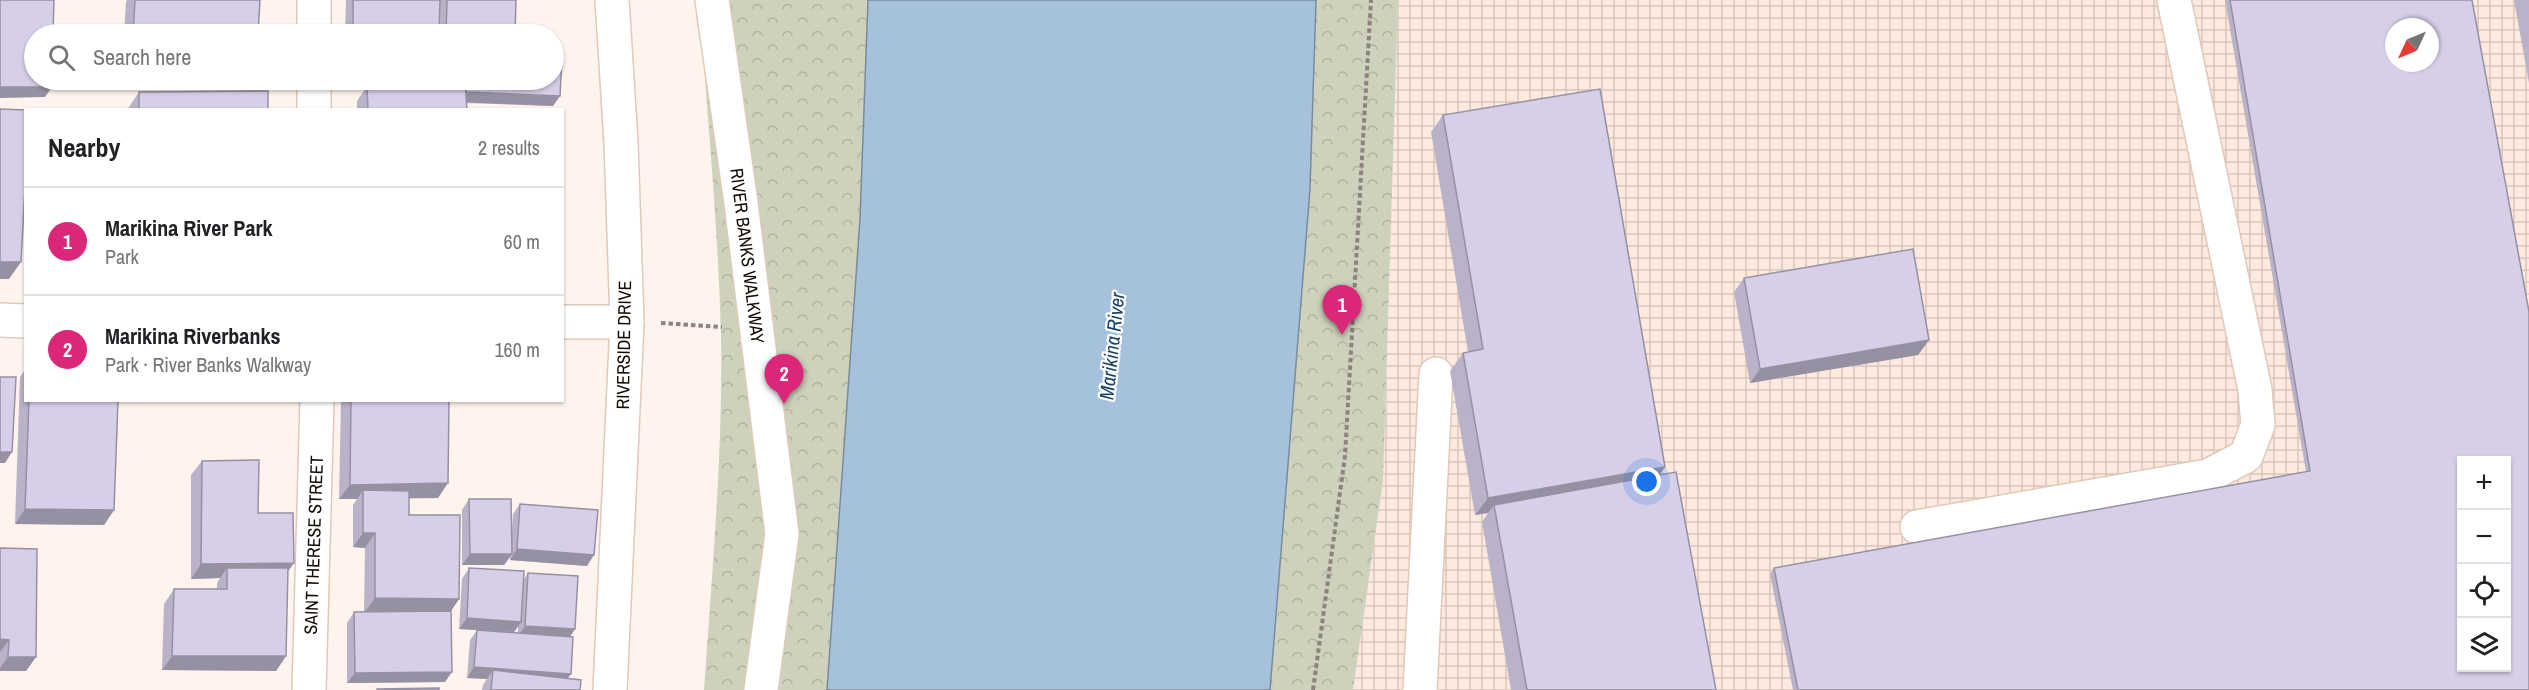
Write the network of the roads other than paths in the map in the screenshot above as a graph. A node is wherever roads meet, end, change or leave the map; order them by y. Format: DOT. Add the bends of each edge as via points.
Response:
graph roads {
  1 [pos="314,0"];
  2 [pos="612,0"];
  3 [pos="712,0"];
  4 [pos="2174,0"];
  5 [pos="314,24"];
  6 [pos="314,90"];
  7 [pos="314,108"];
  8 [pos="0,320"];
  9 [pos="24,321"];
  10 [pos="564,322"];
  11 [pos="627,322"];
  12 [pos="1436,374"];
  13 [pos="317,402"];
  14 [pos="1917,528"];
  15 [pos="309,690"];
  16 [pos="610,690"];
  17 [pos="761,690"];
  18 [pos="1420,690"];
  1 -- 5 [label="street"];
  2 -- 11 [label="street, RIVERSIDE DRIVE"];
  3 -- 17 [label="street, RIVER BANKS WALKWAY" via="782,534"];
  4 -- 14 [label="street" via="2255,390 2258,425 2246,456 2208,476"];
  6 -- 7 [label="street"];
  8 -- 9 [label="street"];
  10 -- 11 [label="street"];
  11 -- 16 [label="street, RIVERSIDE DRIVE"];
  12 -- 18 [label="street"];
  13 -- 15 [label="street, SAINT THERESE STREET"];
}
